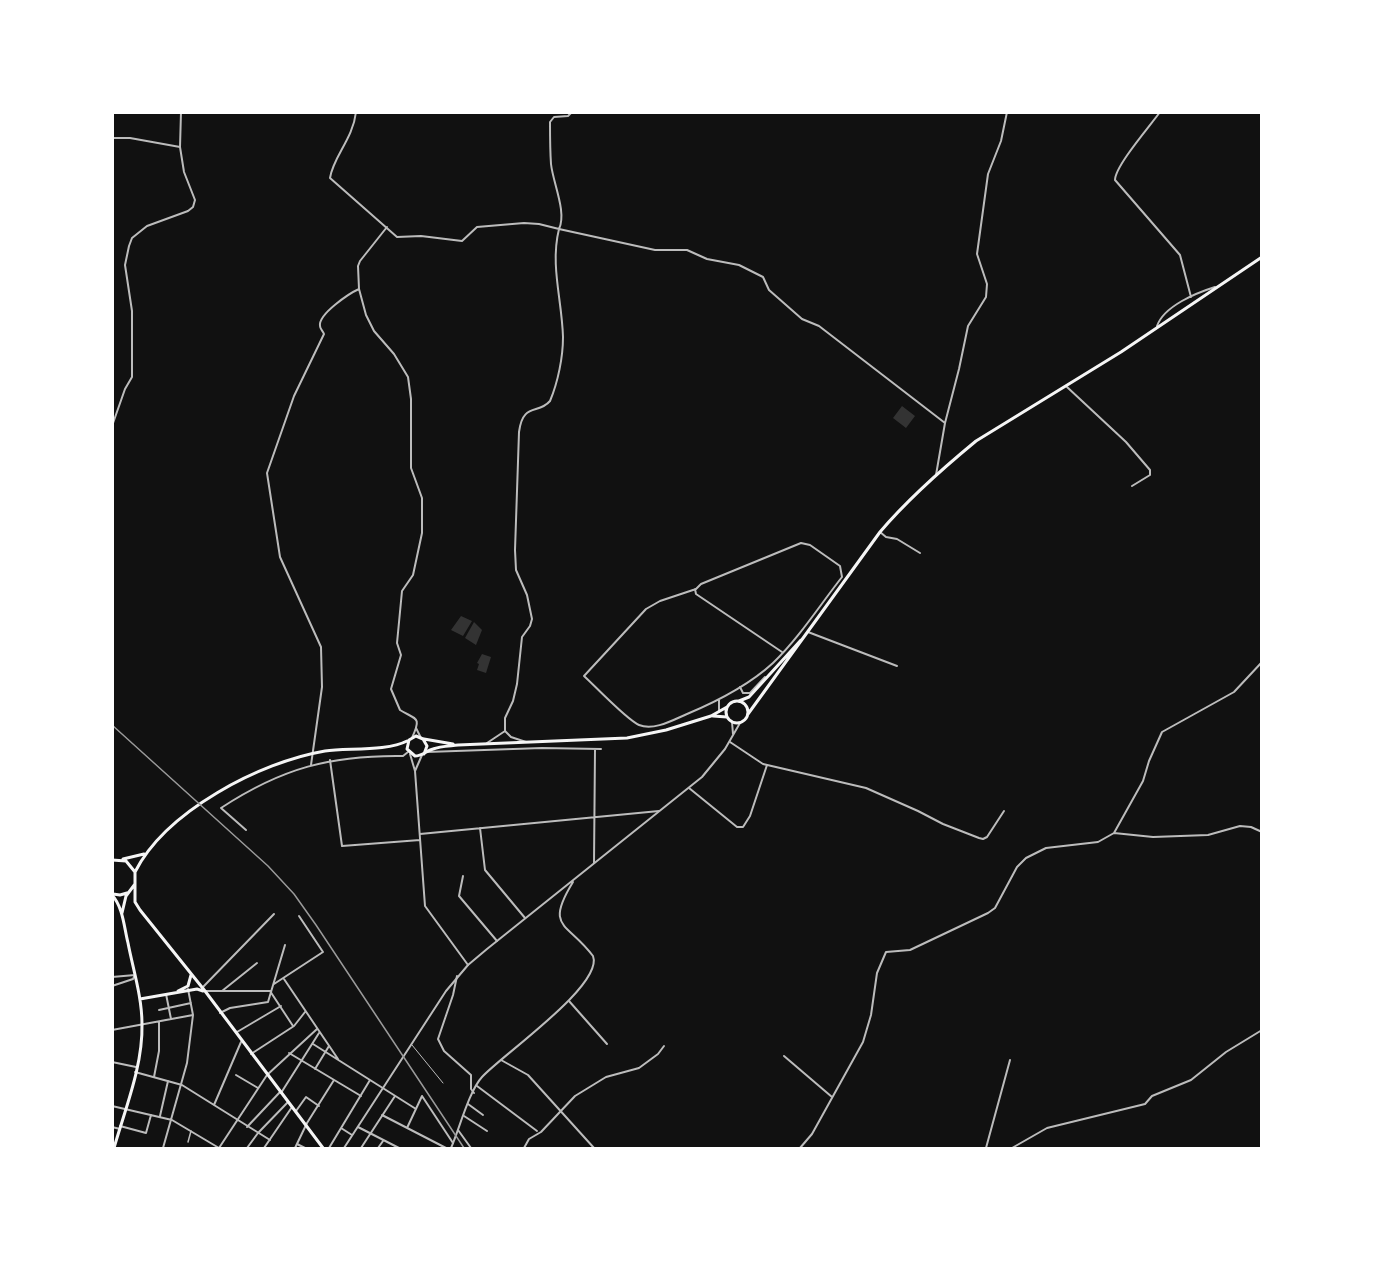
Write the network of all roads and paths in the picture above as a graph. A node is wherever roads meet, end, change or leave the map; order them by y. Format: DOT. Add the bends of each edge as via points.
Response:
graph roads {
  1 [pos="181,112"];
  2 [pos="356,112"];
  3 [pos="572,112"];
  4 [pos="1007,112"];
  5 [pos="1160,112"];
  6 [pos="112,138"];
  7 [pos="180,147"];
  8 [pos="387,227"];
  9 [pos="559,229"];
  10 [pos="1262,258"];
  11 [pos="1218,286"];
  12 [pos="359,289"];
  13 [pos="1191,297"];
  14 [pos="1156,329"];
  15 [pos="1067,387"];
  16 [pos="945,423"];
  17 [pos="112,426"];
  18 [pos="935,477"];
  19 [pos="1132,486"];
  20 [pos="880,532"];
  21 [pos="920,553"];
  22 [pos="696,589"];
  23 [pos="808,632"];
  24 [pos="782,652"];
  25 [pos="1262,662"];
  26 [pos="897,666"];
  27 [pos="777,667"];
  28 [pos="740,687"];
  29 [pos="719,700"];
  30 [pos="739,701"];
  31 [pos="727,707"];
  32 [pos="719,712"];
  33 [pos="748,714"];
  34 [pos="711,716"];
  35 [pos="727,717"];
  36 [pos="732,722"];
  37 [pos="740,723"];
  38 [pos="416,728"];
  39 [pos="505,731"];
  40 [pos="733,736"];
  41 [pos="422,738"];
  42 [pos="410,739"];
  43 [pos="528,742"];
  44 [pos="730,742"];
  45 [pos="486,744"];
  46 [pos="458,745"];
  47 [pos="393,746"];
  48 [pos="595,749"];
  49 [pos="602,749"];
  50 [pos="408,752"];
  51 [pos="424,754"];
  52 [pos="330,760"];
  53 [pos="310,765"];
  54 [pos="767,765"];
  55 [pos="415,771"];
  56 [pos="689,788"];
  57 [pos="1004,811"];
  58 [pos="659,812"];
  59 [pos="595,817"];
  60 [pos="480,828"];
  61 [pos="246,830"];
  62 [pos="1262,832"];
  63 [pos="1114,833"];
  64 [pos="420,834"];
  65 [pos="420,840"];
  66 [pos="144,854"];
  67 [pos="112,860"];
  68 [pos="122,860"];
  69 [pos="594,863"];
  70 [pos="135,872"];
  71 [pos="463,876"];
  72 [pos="574,879"];
  73 [pos="135,884"];
  74 [pos="129,892"];
  75 [pos="112,895"];
  76 [pos="121,914"];
  77 [pos="274,914"];
  78 [pos="299,916"];
  79 [pos="525,918"];
  80 [pos="496,941"];
  81 [pos="285,945"];
  82 [pos="257,963"];
  83 [pos="468,965"];
  84 [pos="191,974"];
  85 [pos="135,975"];
  86 [pos="457,976"];
  87 [pos="112,978"];
  88 [pos="283,979"];
  89 [pos="199,984"];
  90 [pos="114,985"];
  91 [pos="273,985"];
  92 [pos="188,989"];
  93 [pos="194,990"];
  94 [pos="202,990"];
  95 [pos="222,991"];
  96 [pos="270,991"];
  97 [pos="166,994"];
  98 [pos="190,998"];
  99 [pos="140,999"];
  100 [pos="568,1001"];
  101 [pos="191,1003"];
  102 [pos="281,1006"];
  103 [pos="169,1008"];
  104 [pos="159,1010"];
  105 [pos="305,1012"];
  106 [pos="220,1013"];
  107 [pos="193,1015"];
  108 [pos="171,1019"];
  109 [pos="159,1022"];
  110 [pos="142,1025"];
  111 [pos="294,1026"];
  112 [pos="317,1029"];
  113 [pos="112,1030"];
  114 [pos="1262,1030"];
  115 [pos="235,1033"];
  116 [pos="319,1033"];
  117 [pos="241,1042"];
  118 [pos="313,1044"];
  119 [pos="411,1044"];
  120 [pos="607,1044"];
  121 [pos="329,1046"];
  122 [pos="664,1046"];
  123 [pos="326,1052"];
  124 [pos="289,1053"];
  125 [pos="250,1054"];
  126 [pos="784,1056"];
  127 [pos="501,1060"];
  128 [pos="1010,1060"];
  129 [pos="302,1061"];
  130 [pos="340,1061"];
  131 [pos="112,1062"];
  132 [pos="137,1067"];
  133 [pos="315,1069"];
  134 [pos="135,1072"];
  135 [pos="267,1074"];
  136 [pos="236,1075"];
  137 [pos="154,1077"];
  138 [pos="334,1080"];
  139 [pos="370,1080"];
  140 [pos="168,1081"];
  141 [pos="443,1083"];
  142 [pos="182,1085"];
  143 [pos="477,1086"];
  144 [pos="258,1088"];
  145 [pos="383,1088"];
  146 [pos="280,1093"];
  147 [pos="474,1093"];
  148 [pos="361,1096"];
  149 [pos="395,1096"];
  150 [pos="832,1097"];
  151 [pos="288,1102"];
  152 [pos="468,1104"];
  153 [pos="112,1106"];
  154 [pos="213,1106"];
  155 [pos="319,1106"];
  156 [pos="292,1107"];
  157 [pos="125,1109"];
  158 [pos="416,1109"];
  159 [pos="295,1112"];
  160 [pos="560,1112"];
  161 [pos="151,1115"];
  162 [pos="382,1115"];
  163 [pos="483,1115"];
  164 [pos="464,1116"];
  165 [pos="160,1117"];
  166 [pos="172,1119"];
  167 [pos="236,1121"];
  168 [pos="112,1127"];
  169 [pos="120,1127"];
  170 [pos="248,1127"];
  171 [pos="307,1127"];
  172 [pos="358,1127"];
  173 [pos="341,1128"];
  174 [pos="407,1128"];
  175 [pos="459,1130"];
  176 [pos="191,1131"];
  177 [pos="487,1131"];
  178 [pos="538,1132"];
  179 [pos="258,1133"];
  180 [pos="370,1134"];
  181 [pos="352,1136"];
  182 [pos="270,1140"];
  183 [pos="383,1141"];
  184 [pos="188,1142"];
  185 [pos="453,1143"];
  186 [pos="297,1144"];
  187 [pos="219,1148"];
  188 [pos="114,1149"];
  189 [pos="164,1149"];
  190 [pos="248,1149"];
  191 [pos="264,1149"];
  192 [pos="295,1149"];
  193 [pos="305,1149"];
  194 [pos="323,1149"];
  195 [pos="329,1149"];
  196 [pos="344,1149"];
  197 [pos="361,1149"];
  198 [pos="378,1149"];
  199 [pos="399,1149"];
  200 [pos="446,1149"];
  201 [pos="451,1149"];
  202 [pos="471,1149"];
  203 [pos="524,1149"];
  204 [pos="594,1149"];
  205 [pos="800,1149"];
  206 [pos="986,1149"];
  207 [pos="1012,1149"];
  1 -- 7 [label="street"];
  2 -- 8 [label="street" via="330,178"];
  3 -- 9 [label="street" via="550,122 551,161 561,207"];
  4 -- 16 [label="street" via="988,174 977,254 987,284 986,297 968,326"];
  5 -- 13 [label="street" via="1114,176 1180,255"];
  6 -- 7 [label="street"];
  7 -- 17 [label="street" via="195,200 188,211 139,231 129,246 125,265 132,311 132,377"];
  8 -- 9 [label="street" via="400,238 411,235 462,241 479,226 524,223"];
  8 -- 12 [label="street" via="360,261"];
  9 -- 16 [label="street" via="655,250 687,250 707,259 739,265 763,277 769,290 802,319 819,326"];
  9 -- 39 [label="street" via="555,261 563,335 561,358 548,405 529,411 522,418 519,432 516,570 532,619 522,637 517,684"];
  10 -- 11 [label="main road"];
  11 -- 13 [label="street"];
  11 -- 14 [label="main road"];
  12 -- 38 [label="street" via="374,331 408,377 411,399 411,468 422,498 422,533 413,575 402,591 398,643 401,655 390,689 400,710 414,716"];
  12 -- 53 [label="street" via="341,299 321,322 322,339 294,396 267,470 280,557 321,647 322,687"];
  13 -- 14 [label="street" via="1159,320"];
  14 -- 15 [label="main road"];
  15 -- 18 [label="main road" via="976,441"];
  15 -- 19 [label="street" via="1114,429 1150,470 1150,475"];
  16 -- 18 [label="street"];
  18 -- 20 [label="main road"];
  20 -- 21 [label="street"];
  20 -- 23 [label="main road"];
  22 -- 24 [label="street" via="696,594"];
  22 -- 24 [label="street" via="801,543 810,544 840,566 842,577"];
  22 -- 29 [label="street" via="646,609 584,676 634,723 646,727 673,721"];
  23 -- 26 [label="street"];
  23 -- 27 [label="main road"];
  23 -- 33 [label="main road"];
  24 -- 28 [label="street"];
  25 -- 63 [label="street" via="1234,692 1162,732 1143,781"];
  27 -- 28 [label="street" via="750,693 743,693"];
  27 -- 30 [label="main road" via="749,697"];
  28 -- 29 [label="street"];
  29 -- 31 [label="street"];
  29 -- 32 [label="street"];
  30 -- 31 [label="main road"];
  30 -- 33 [label="main road"];
  31 -- 32 [label="main road"];
  31 -- 35 [label="main road"];
  32 -- 34 [label="main road"];
  33 -- 37 [label="main road"];
  34 -- 35 [label="main road"];
  34 -- 43 [label="main road" via="627,738"];
  35 -- 36 [label="main road"];
  36 -- 37 [label="main road"];
  36 -- 40 [label="street"];
  37 -- 40 [label="street"];
  38 -- 41 [label="street"];
  38 -- 42 [label="street"];
  39 -- 43 [label="street"];
  39 -- 45 [label="street"];
  40 -- 44 [label="street"];
  41 -- 42 [label="main road"];
  41 -- 46 [label="main road"];
  41 -- 51 [label="main road" via="427,746"];
  42 -- 47 [label="main road"];
  42 -- 50 [label="main road"];
  43 -- 45 [label="main road"];
  44 -- 54 [label="street"];
  44 -- 56 [label="street"];
  45 -- 46 [label="main road"];
  46 -- 51 [label="main road" via="431,749"];
  47 -- 50 [label="main road"];
  47 -- 66 [label="main road" via="316,753 263,770 209,798"];
  48 -- 49 [label="street"];
  48 -- 51 [label="street"];
  48 -- 59 [label="street"];
  50 -- 51 [label="main road" via="414,756"];
  50 -- 52 [label="street" via="403,756"];
  50 -- 55 [label="street"];
  51 -- 55 [label="street"];
  52 -- 53 [label="street"];
  52 -- 65 [label="street" via="342,846"];
  53 -- 61 [label="street" via="259,785 222,808"];
  54 -- 56 [label="street" via="743,827 735,826"];
  54 -- 57 [label="street" via="866,788 983,839"];
  55 -- 64 [label="street"];
  56 -- 58 [label="street"];
  58 -- 59 [label="street"];
  58 -- 69 [label="street"];
  59 -- 60 [label="street"];
  59 -- 69 [label="street"];
  60 -- 64 [label="street"];
  60 -- 79 [label="street" via="485,870"];
  62 -- 63 [label="street" via="1240,826 1208,835 1153,837"];
  63 -- 150 [label="street" via="1098,842 1054,846 1035,853 1022,861 995,908 988,913 910,950 886,952 877,973 866,1035"];
  64 -- 65 [label="street"];
  65 -- 83 [label="street" via="425,906"];
  66 -- 68 [label="main road"];
  66 -- 70 [label="main road"];
  67 -- 68 [label="main road"];
  68 -- 70 [label="main road"];
  69 -- 72 [label="street"];
  70 -- 73 [label="main road"];
  71 -- 80 [label="street" via="459,896"];
  72 -- 79 [label="street"];
  72 -- 100 [label="street" via="560,907 560,920 595,961 586,982"];
  73 -- 74 [label="main road"];
  73 -- 84 [label="main road" via="135,903"];
  74 -- 75 [label="main road"];
  74 -- 76 [label="main road"];
  75 -- 76 [label="main road"];
  76 -- 85 [label="main road"];
  77 -- 94 [label="street"];
  78 -- 88 [label="street" via="323,952"];
  79 -- 80 [label="street"];
  80 -- 83 [label="street"];
  81 -- 91 [label="street"];
  82 -- 95 [label="street"];
  83 -- 86 [label="street"];
  84 -- 89 [label="main road"];
  84 -- 92 [label="main road"];
  85 -- 87 [label="street"];
  85 -- 90 [label="street"];
  85 -- 99 [label="main road"];
  86 -- 119 [label="street"];
  86 -- 147 [label="street" via="438,1039 444,1051 471,1075"];
  87 -- 90 [label="street"];
  88 -- 91 [label="street"];
  88 -- 105 [label="street"];
  89 -- 92 [label="main road"];
  89 -- 93 [label="main road"];
  89 -- 94 [label="main road"];
  91 -- 96 [label="street"];
  92 -- 93 [label="main road"];
  92 -- 97 [label="main road"];
  92 -- 98 [label="street"];
  93 -- 94 [label="main road"];
  93 -- 98 [label="street"];
  94 -- 95 [label="street"];
  94 -- 106 [label="main road"];
  95 -- 96 [label="street"];
  96 -- 102 [label="street"];
  96 -- 106 [label="street" via="266,1003"];
  97 -- 99 [label="main road"];
  97 -- 103 [label="street"];
  98 -- 101 [label="street"];
  99 -- 110 [label="main road"];
  100 -- 120 [label="street"];
  100 -- 127 [label="street"];
  101 -- 103 [label="street"];
  101 -- 107 [label="street"];
  102 -- 111 [label="street"];
  102 -- 115 [label="street"];
  103 -- 104 [label="street"];
  103 -- 108 [label="street"];
  105 -- 111 [label="street"];
  105 -- 112 [label="street"];
  106 -- 115 [label="main road"];
  107 -- 108 [label="street"];
  107 -- 142 [label="street"];
  108 -- 109 [label="street"];
  109 -- 110 [label="street"];
  109 -- 137 [label="street"];
  110 -- 113 [label="street"];
  110 -- 132 [label="main road"];
  111 -- 125 [label="street"];
  112 -- 116 [label="street"];
  112 -- 124 [label="street"];
  114 -- 207 [label="street" via="1191,1080 1152,1096 1145,1104 1047,1128"];
  115 -- 117 [label="main road"];
  116 -- 118 [label="street"];
  116 -- 121 [label="street"];
  117 -- 125 [label="main road"];
  117 -- 154 [label="street"];
  118 -- 123 [label="street"];
  118 -- 129 [label="street"];
  119 -- 141 [label="lane"];
  119 -- 145 [label="street"];
  121 -- 123 [label="street"];
  121 -- 130 [label="street"];
  122 -- 160 [label="street" via="639,1068 606,1077 575,1096"];
  123 -- 130 [label="street"];
  123 -- 133 [label="street"];
  124 -- 129 [label="street"];
  124 -- 135 [label="street"];
  125 -- 135 [label="main road"];
  126 -- 150 [label="street"];
  127 -- 143 [label="street"];
  127 -- 160 [label="street" via="528,1075"];
  128 -- 206 [label="street"];
  129 -- 133 [label="street"];
  129 -- 146 [label="street"];
  130 -- 139 [label="street"];
  131 -- 132 [label="street"];
  132 -- 134 [label="main road"];
  133 -- 138 [label="street"];
  134 -- 137 [label="street"];
  134 -- 157 [label="main road"];
  135 -- 144 [label="street"];
  135 -- 146 [label="main road"];
  136 -- 144 [label="street"];
  137 -- 140 [label="street"];
  138 -- 148 [label="street"];
  138 -- 155 [label="street"];
  139 -- 145 [label="street"];
  139 -- 148 [label="street"];
  140 -- 142 [label="street"];
  140 -- 165 [label="street"];
  142 -- 154 [label="street"];
  142 -- 166 [label="street"];
  143 -- 147 [label="street"];
  143 -- 178 [label="street"];
  144 -- 167 [label="street"];
  145 -- 149 [label="street"];
  145 -- 172 [label="street"];
  146 -- 151 [label="main road"];
  146 -- 170 [label="street"];
  147 -- 152 [label="street"];
  148 -- 173 [label="street"];
  149 -- 158 [label="street"];
  149 -- 162 [label="street"];
  150 -- 205 [label="street"];
  151 -- 156 [label="main road"];
  151 -- 179 [label="street"];
  152 -- 163 [label="street"];
  152 -- 164 [label="street"];
  153 -- 157 [label="street"];
  154 -- 167 [label="street"];
  155 -- 159 [label="street" via="306,1097"];
  155 -- 171 [label="street"];
  156 -- 159 [label="main road"];
  156 -- 182 [label="street"];
  157 -- 161 [label="street"];
  157 -- 169 [label="main road"];
  158 -- 174 [label="street"];
  158 -- 185 [label="street" via="422,1096"];
  159 -- 171 [label="main road"];
  160 -- 178 [label="street"];
  160 -- 204 [label="street"];
  161 -- 165 [label="street"];
  161 -- 169 [label="street" via="146,1133"];
  162 -- 174 [label="street"];
  162 -- 180 [label="street"];
  164 -- 175 [label="street"];
  164 -- 177 [label="street"];
  165 -- 166 [label="street"];
  166 -- 176 [label="street"];
  166 -- 189 [label="street"];
  167 -- 170 [label="street"];
  167 -- 187 [label="street"];
  168 -- 169 [label="street"];
  169 -- 188 [label="main road"];
  170 -- 179 [label="street"];
  171 -- 186 [label="street"];
  171 -- 194 [label="main road"];
  172 -- 180 [label="street"];
  172 -- 181 [label="street"];
  173 -- 181 [label="street"];
  173 -- 195 [label="street"];
  174 -- 200 [label="street"];
  175 -- 185 [label="street"];
  175 -- 202 [label="street"];
  176 -- 184 [label="street"];
  176 -- 187 [label="street"];
  178 -- 203 [label="street"];
  179 -- 182 [label="street"];
  179 -- 190 [label="street"];
  180 -- 183 [label="street"];
  180 -- 197 [label="street"];
  181 -- 196 [label="street"];
  182 -- 191 [label="street"];
  183 -- 198 [label="street"];
  183 -- 199 [label="street"];
  185 -- 201 [label="street"];
  186 -- 192 [label="street"];
  186 -- 193 [label="street"];
}
